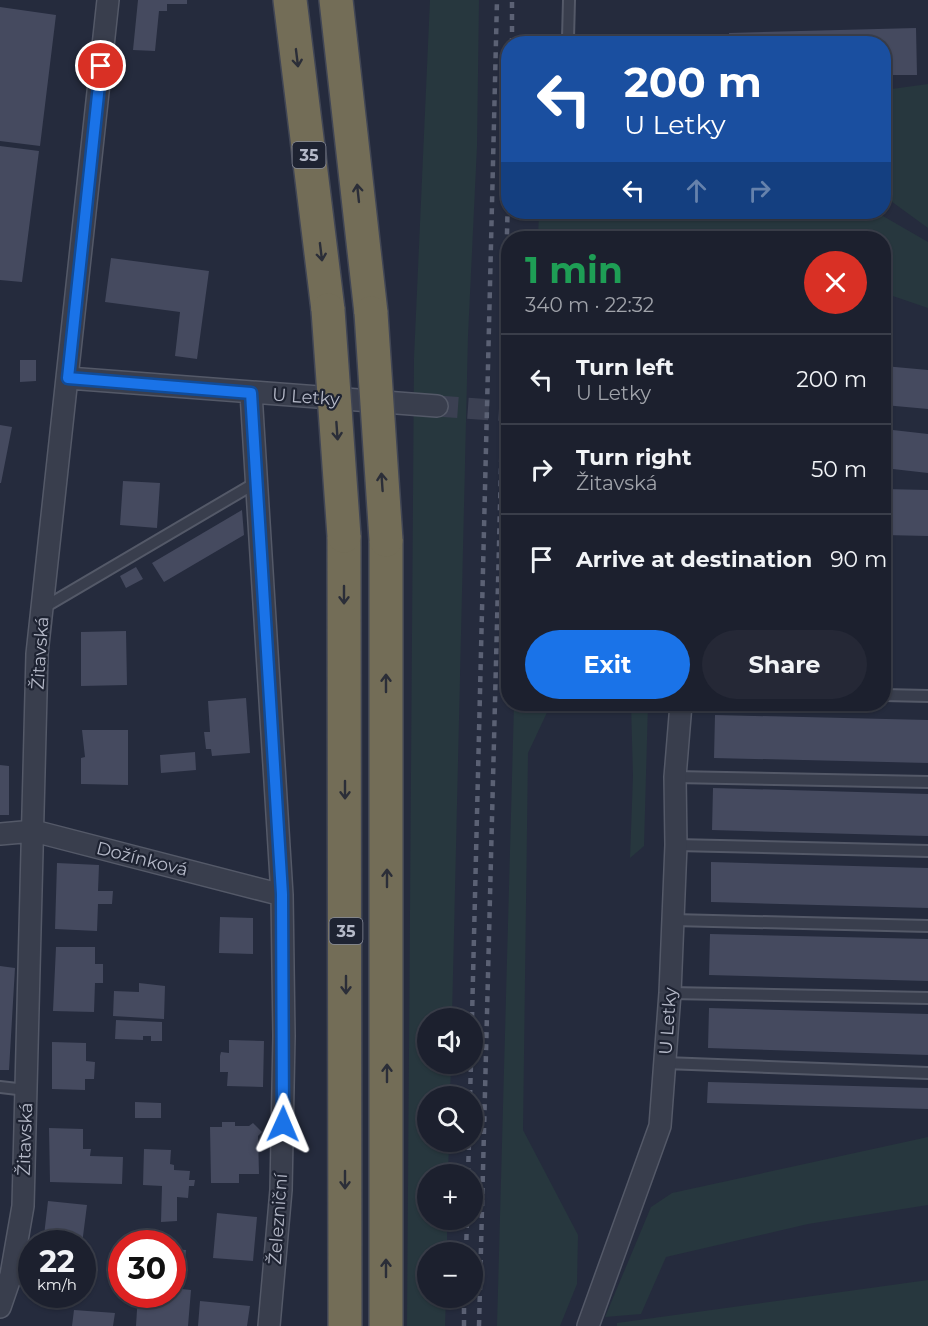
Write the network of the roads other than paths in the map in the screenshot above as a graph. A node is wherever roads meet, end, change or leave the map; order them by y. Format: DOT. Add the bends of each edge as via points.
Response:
graph roads {
  1 [pos="108,0"];
  2 [pos="290,0"];
  3 [pos="568,0"];
  4 [pos="339,6"];
  5 [pos="568,36"];
  6 [pos="68,378"];
  7 [pos="251,393"];
  8 [pos="437,406"];
  9 [pos="256,482"];
  10 [pos="43,608"];
  11 [pos="891,695"];
  12 [pos="928,696"];
  13 [pos="680,711"];
  14 [pos="675,777"];
  15 [pos="928,782"];
  16 [pos="34,831"];
  17 [pos="0,834"];
  18 [pos="676,845"];
  19 [pos="928,851"];
  20 [pos="282,894"];
  21 [pos="673,920"];
  22 [pos="928,926"];
  23 [pos="670,993"];
  24 [pos="928,998"];
  25 [pos="665,1063"];
  26 [pos="928,1073"];
  27 [pos="0,1087"];
  28 [pos="26,1090"];
  29 [pos="0,1308"];
  30 [pos="269,1326"];
  31 [pos="345,1326"];
  32 [pos="386,1326"];
  33 [pos="588,1326"];
  1 -- 6 [label="street, Žitavská"];
  2 -- 31 [label="highway, 35, one-way, bridge" via="328,309 344,536"];
  3 -- 5 [label="lane"];
  32 -- 4 [label="highway, 35, one-way, bridge" via="386,540 371,314"];
  6 -- 7 [label="street, U Letky"];
  6 -- 10 [label="street, Žitavská"];
  7 -- 8 [label="street, U Letky"];
  7 -- 9 [label="street, Železniční"];
  9 -- 10 [label="lane"];
  9 -- 20 [label="street, Železniční"];
  10 -- 16 [label="street, Žitavská" via="37,654"];
  11 -- 12 [label="lane"];
  13 -- 14 [label="street, U Letky"];
  14 -- 15 [label="lane"];
  14 -- 18 [label="street, U Letky"];
  16 -- 17 [label="street, Dožínková"];
  16 -- 20 [label="street, Dožínková"];
  16 -- 28 [label="street, Žitavská"];
  18 -- 19 [label="lane"];
  18 -- 21 [label="street, U Letky"];
  20 -- 30 [label="street, Železniční" via="285,1036 281,1190"];
  21 -- 22 [label="lane"];
  21 -- 23 [label="street, U Letky"];
  23 -- 24 [label="lane"];
  23 -- 25 [label="street, U Letky"];
  25 -- 26 [label="lane"];
  25 -- 33 [label="street, U Letky" via="660,1126"];
  27 -- 28 [label="lane"];
  28 -- 29 [label="street, Žitavská" via="23,1206 11,1275"];
}
